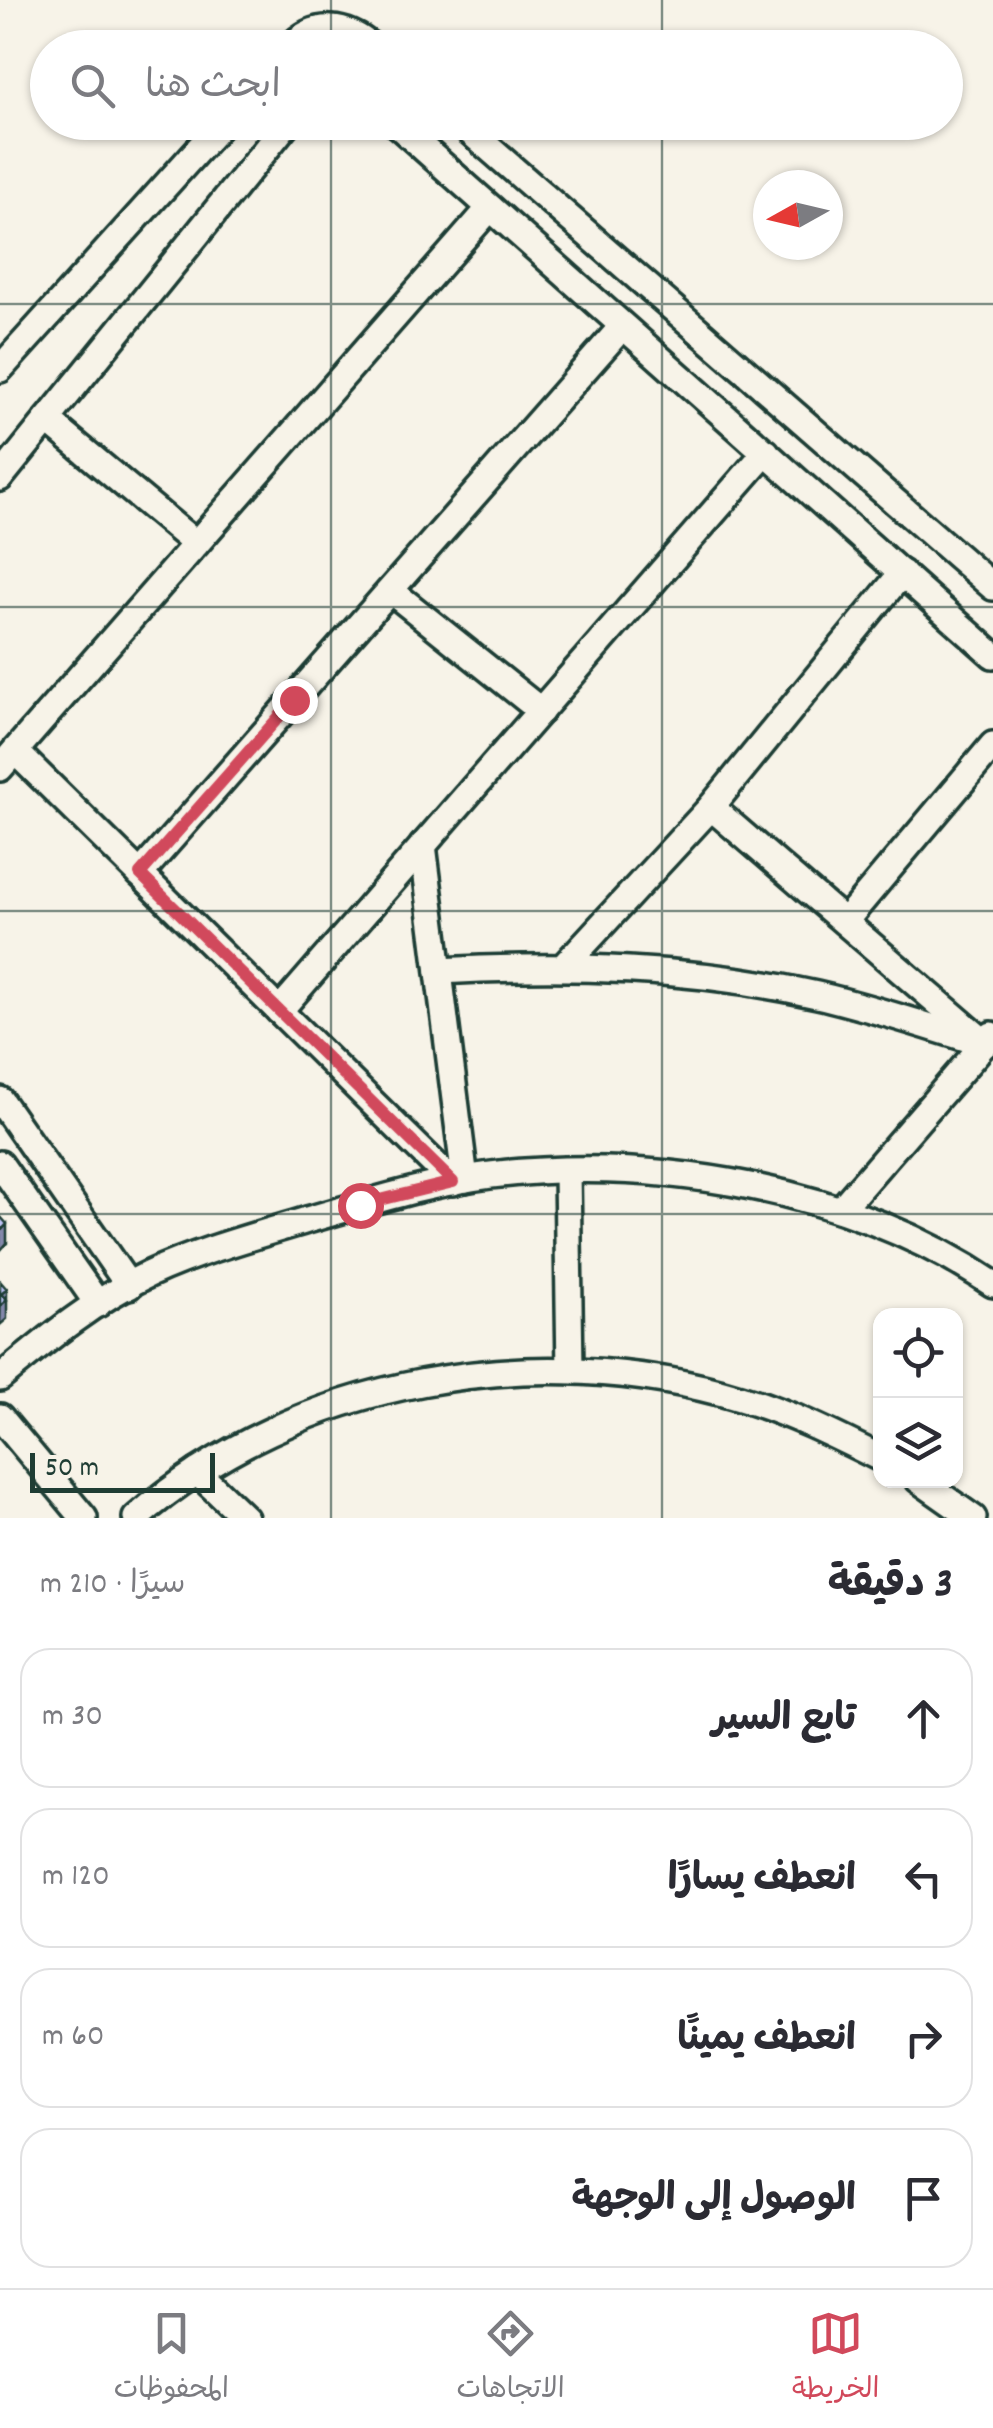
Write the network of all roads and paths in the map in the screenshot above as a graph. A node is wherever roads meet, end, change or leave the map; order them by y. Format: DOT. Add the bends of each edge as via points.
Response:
graph roads {
  1 [pos="206,140"];
  2 [pos="273,140"];
  3 [pos="414,140"];
  4 [pos="481,140"];
  5 [pos="490,208"];
  6 [pos="621,328"];
  7 [pos="0,368"];
  8 [pos="47,420"];
  9 [pos="766,452"];
  10 [pos="0,478"];
  11 [pos="196,544"];
  12 [pos="902,574"];
  13 [pos="993,588"];
  14 [pos="391,591"];
  15 [pos="993,655"];
  16 [pos="541,711"];
  17 [pos="993,745"];
  18 [pos="7,760"];
  19 [pos="711,807"];
  20 [pos="423,845"];
  21 [pos="140,874"];
  22 [pos="845,921"];
  23 [pos="563,967"];
  24 [pos="439,971"];
  25 [pos="278,1011"];
  26 [pos="989,1039"];
  27 [pos="1,1102"];
  28 [pos="0,1164"];
  29 [pos="568,1172"];
  30 [pos="459,1180"];
  31 [pos="841,1209"];
  32 [pos="993,1284"];
  33 [pos="128,1286"];
  34 [pos="98,1304"];
  35 [pos="570,1370"];
  36 [pos="0,1378"];
  37 [pos="0,1417"];
  38 [pos="873,1455"];
  39 [pos="196,1472"];
  40 [pos="930,1488"];
  41 [pos="84,1518"];
  42 [pos="136,1518"];
  43 [pos="245,1518"];
  44 [pos="973,1518"];
  1 -- 7 [label="street"];
  2 -- 8 [label="street"];
  3 -- 5 [label="street"];
  4 -- 13 [label="street"];
  5 -- 6 [label="street"];
  5 -- 11 [label="street"];
  6 -- 9 [label="street"];
  6 -- 14 [label="street"];
  8 -- 10 [label="street"];
  8 -- 11 [label="street"];
  9 -- 12 [label="street"];
  9 -- 16 [label="street"];
  11 -- 18 [label="street"];
  12 -- 15 [label="street"];
  12 -- 19 [label="street"];
  14 -- 16 [label="street"];
  14 -- 21 [label="street"];
  16 -- 20 [label="street"];
  17 -- 22 [label="street"];
  18 -- 21 [label="street"];
  19 -- 22 [label="street"];
  19 -- 23 [label="street"];
  20 -- 24 [label="street"];
  20 -- 25 [label="street"];
  21 -- 25 [label="street"];
  22 -- 26 [label="street"];
  23 -- 24 [label="street"];
  23 -- 26 [label="street" via="777,986"];
  24 -- 30 [label="street"];
  25 -- 30 [label="street"];
  26 -- 31 [label="street"];
  27 -- 33 [label="street"];
  28 -- 34 [label="street"];
  29 -- 30 [label="street"];
  29 -- 31 [label="street" via="736,1184"];
  29 -- 35 [label="street"];
  30 -- 33 [label="street" via="264,1233"];
  31 -- 32 [label="street" via="930,1246"];
  33 -- 34 [label="street"];
  34 -- 36 [label="street"];
  35 -- 38 [label="street" via="742,1398"];
  35 -- 39 [label="street" via="492,1372 377,1394 286,1426"];
  37 -- 41 [label="street"];
  39 -- 42 [label="street"];
  39 -- 43 [label="street"];
  40 -- 44 [label="street"];
}
